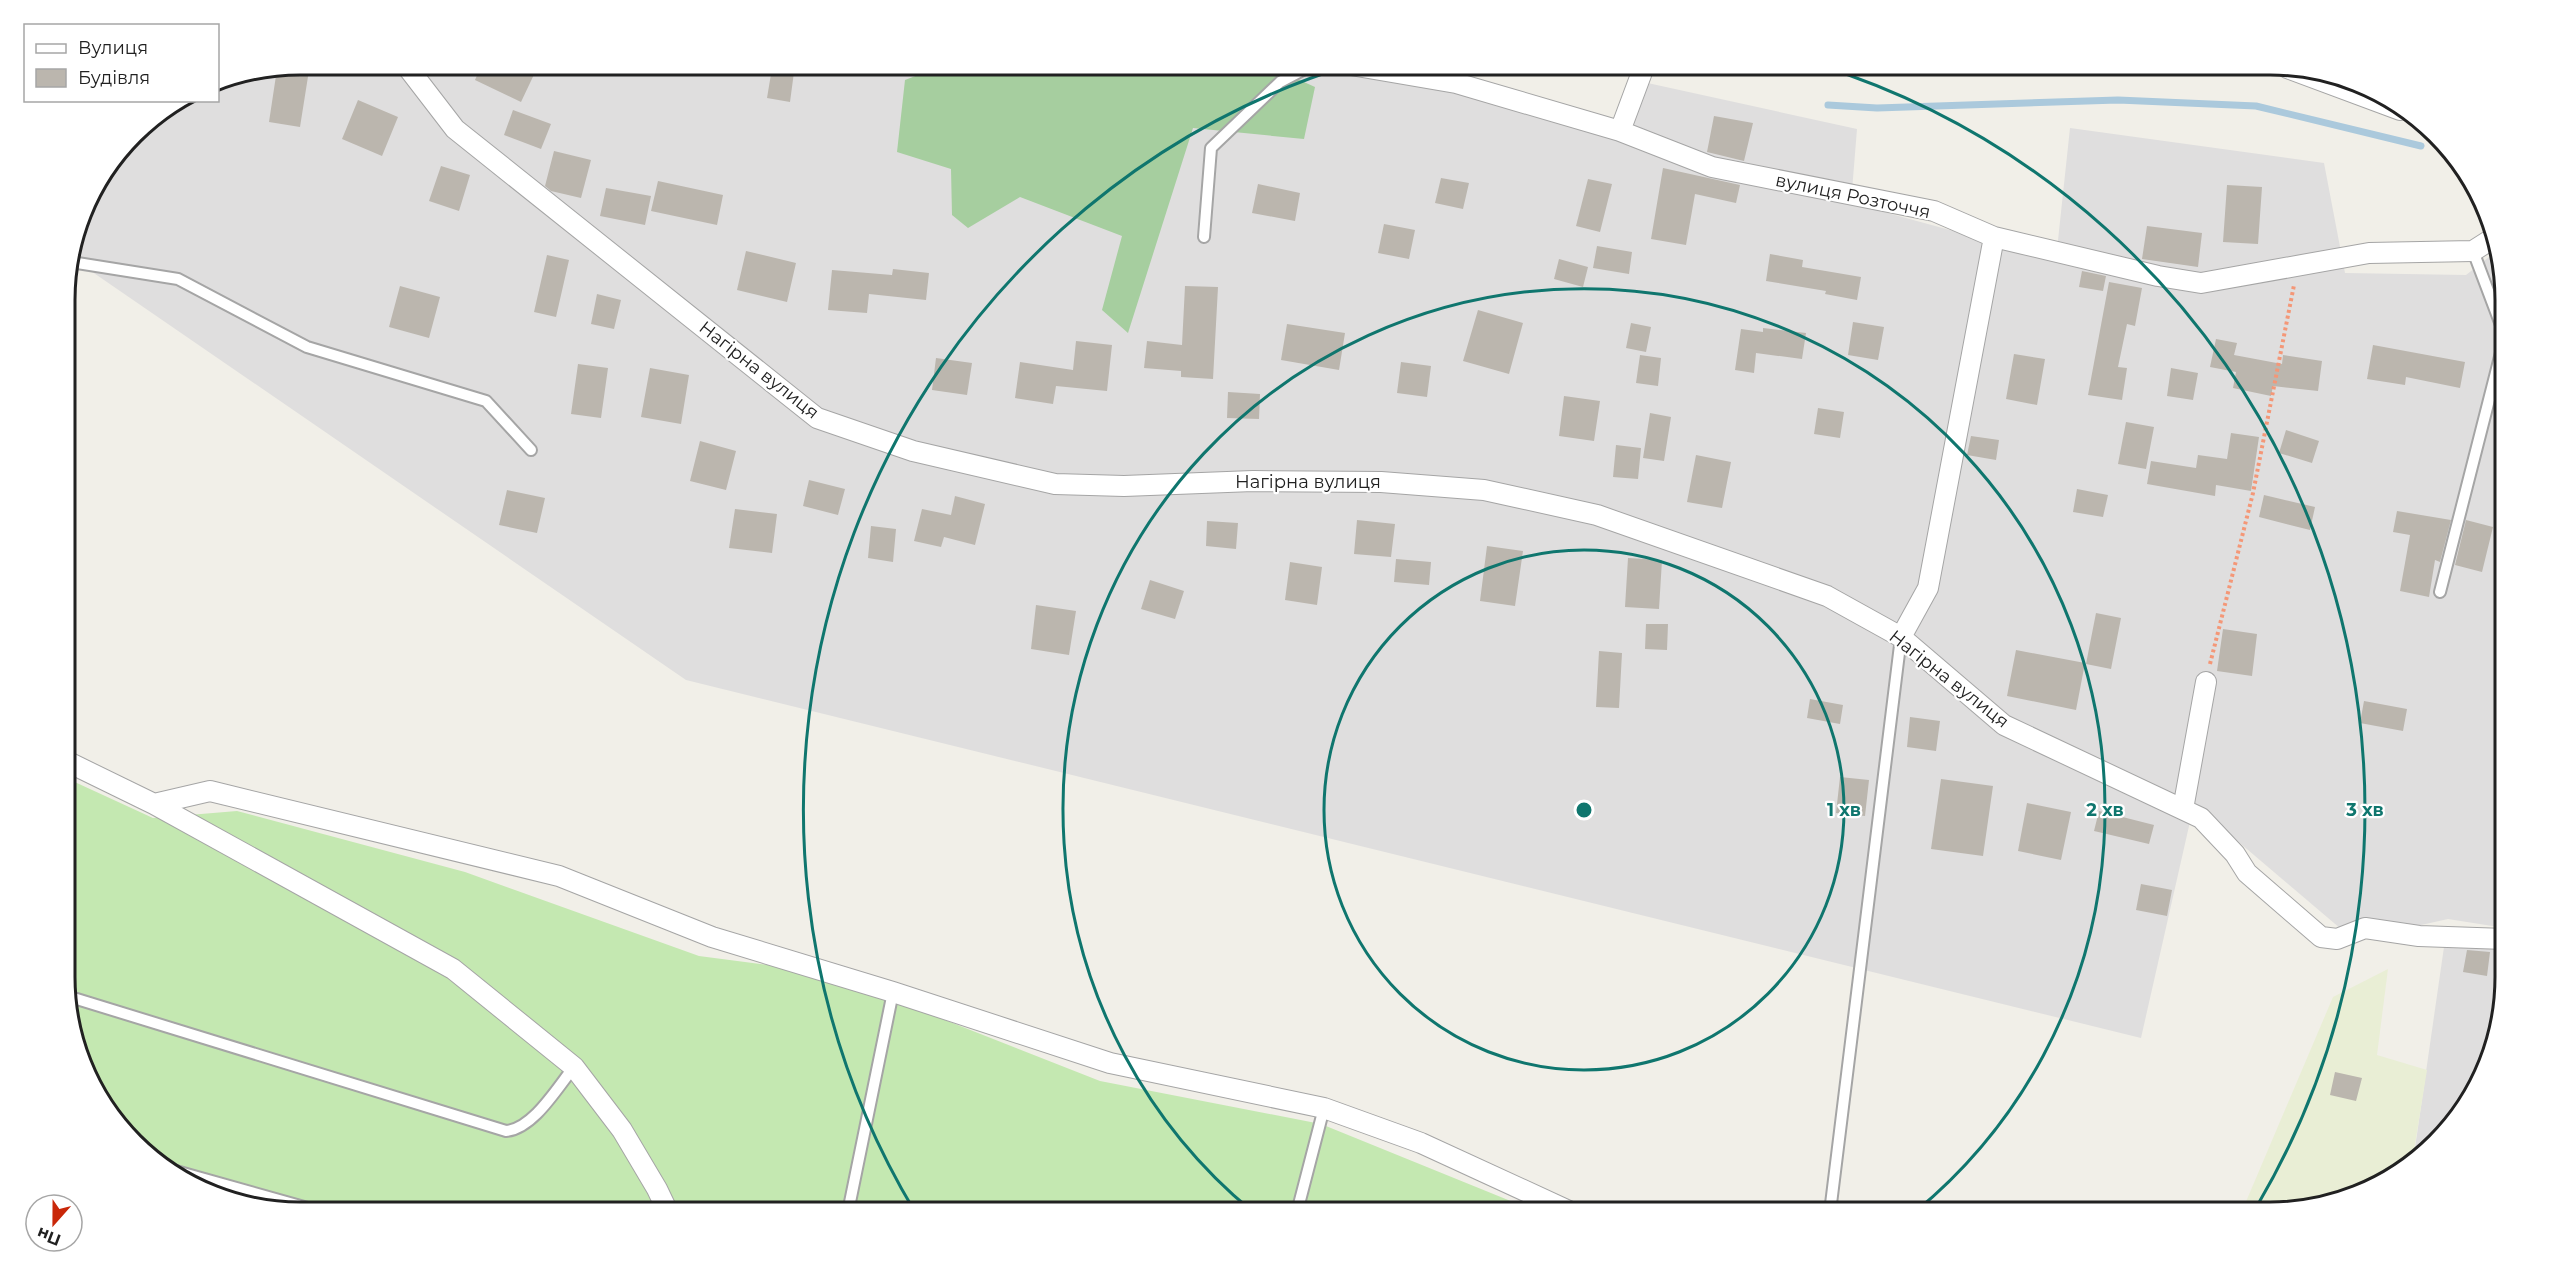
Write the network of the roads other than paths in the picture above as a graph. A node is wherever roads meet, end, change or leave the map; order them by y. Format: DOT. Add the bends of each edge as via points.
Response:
graph roads {
  1 [pos="413,75"];
  2 [pos="1292,75"];
  3 [pos="1409,75"];
  4 [pos="1641,75"];
  5 [pos="2314,79"];
  6 [pos="2378,103"];
  7 [pos="1620,131"];
  8 [pos="1204,237"];
  9 [pos="1994,237"];
  10 [pos="2487,242"];
  11 [pos="2473,251"];
  12 [pos="78,263"];
  13 [pos="2495,309"];
  14 [pos="2495,375"];
  15 [pos="531,450"];
  16 [pos="2440,592"];
  17 [pos="1901,637"];
  18 [pos="2206,682"];
  19 [pos="75,766"];
  20 [pos="153,804"];
  21 [pos="2183,809"];
  22 [pos="2495,939"];
  23 [pos="893,992"];
  24 [pos="76,999"];
  25 [pos="574,1068"];
  26 [pos="1324,1108"];
  27 [pos="200,1179"];
  28 [pos="285,1202"];
  29 [pos="663,1202"];
  30 [pos="850,1202"];
  31 [pos="1300,1202"];
  32 [pos="1546,1202"];
  33 [pos="1831,1202"];
  1 -- 17 [label="street, Нагірна вулиця" via="455,129 818,418 913,451 1055,484 1381,482 1484,489 1597,515 1827,596"];
  2 -- 8 [label="lane" via="1280,81 1211,148"];
  3 -- 7 [label="street, вулиця Розточчя" via="1456,83"];
  4 -- 7 [label="street"];
  5 -- 6 [label="street"];
  7 -- 9 [label="street, вулиця Розточчя" via="1712,167 1934,211"];
  9 -- 11 [label="street, вулиця Розточчя" via="2201,283 2369,253"];
  9 -- 17 [label="street" via="1928,588"];
  10 -- 11 [label="street"];
  11 -- 13 [label="lane"];
  12 -- 15 [label="lane" via="178,279 307,347 486,401"];
  14 -- 16 [label="lane"];
  17 -- 21 [label="street, Нагірна вулиця" via="2004,725"];
  17 -- 33 [label="lane"];
  18 -- 21 [label="street"];
  19 -- 20 [label="street"];
  20 -- 23 [label="street" via="210,791 559,876 712,937"];
  20 -- 25 [label="street" via="453,969"];
  21 -- 22 [label="street, Нагірна вулиця" via="2201,818 2247,873 2321,937 2337,939 2365,928 2419,936"];
  23 -- 26 [label="street" via="1110,1063"];
  23 -- 30 [label="lane"];
  24 -- 25 [label="lane" via="506,1131 517,1130 530,1121"];
  25 -- 29 [label="street" via="622,1130"];
  26 -- 31 [label="lane"];
  26 -- 32 [label="street" via="1421,1143"];
  27 -- 28 [label="lane"];
}
